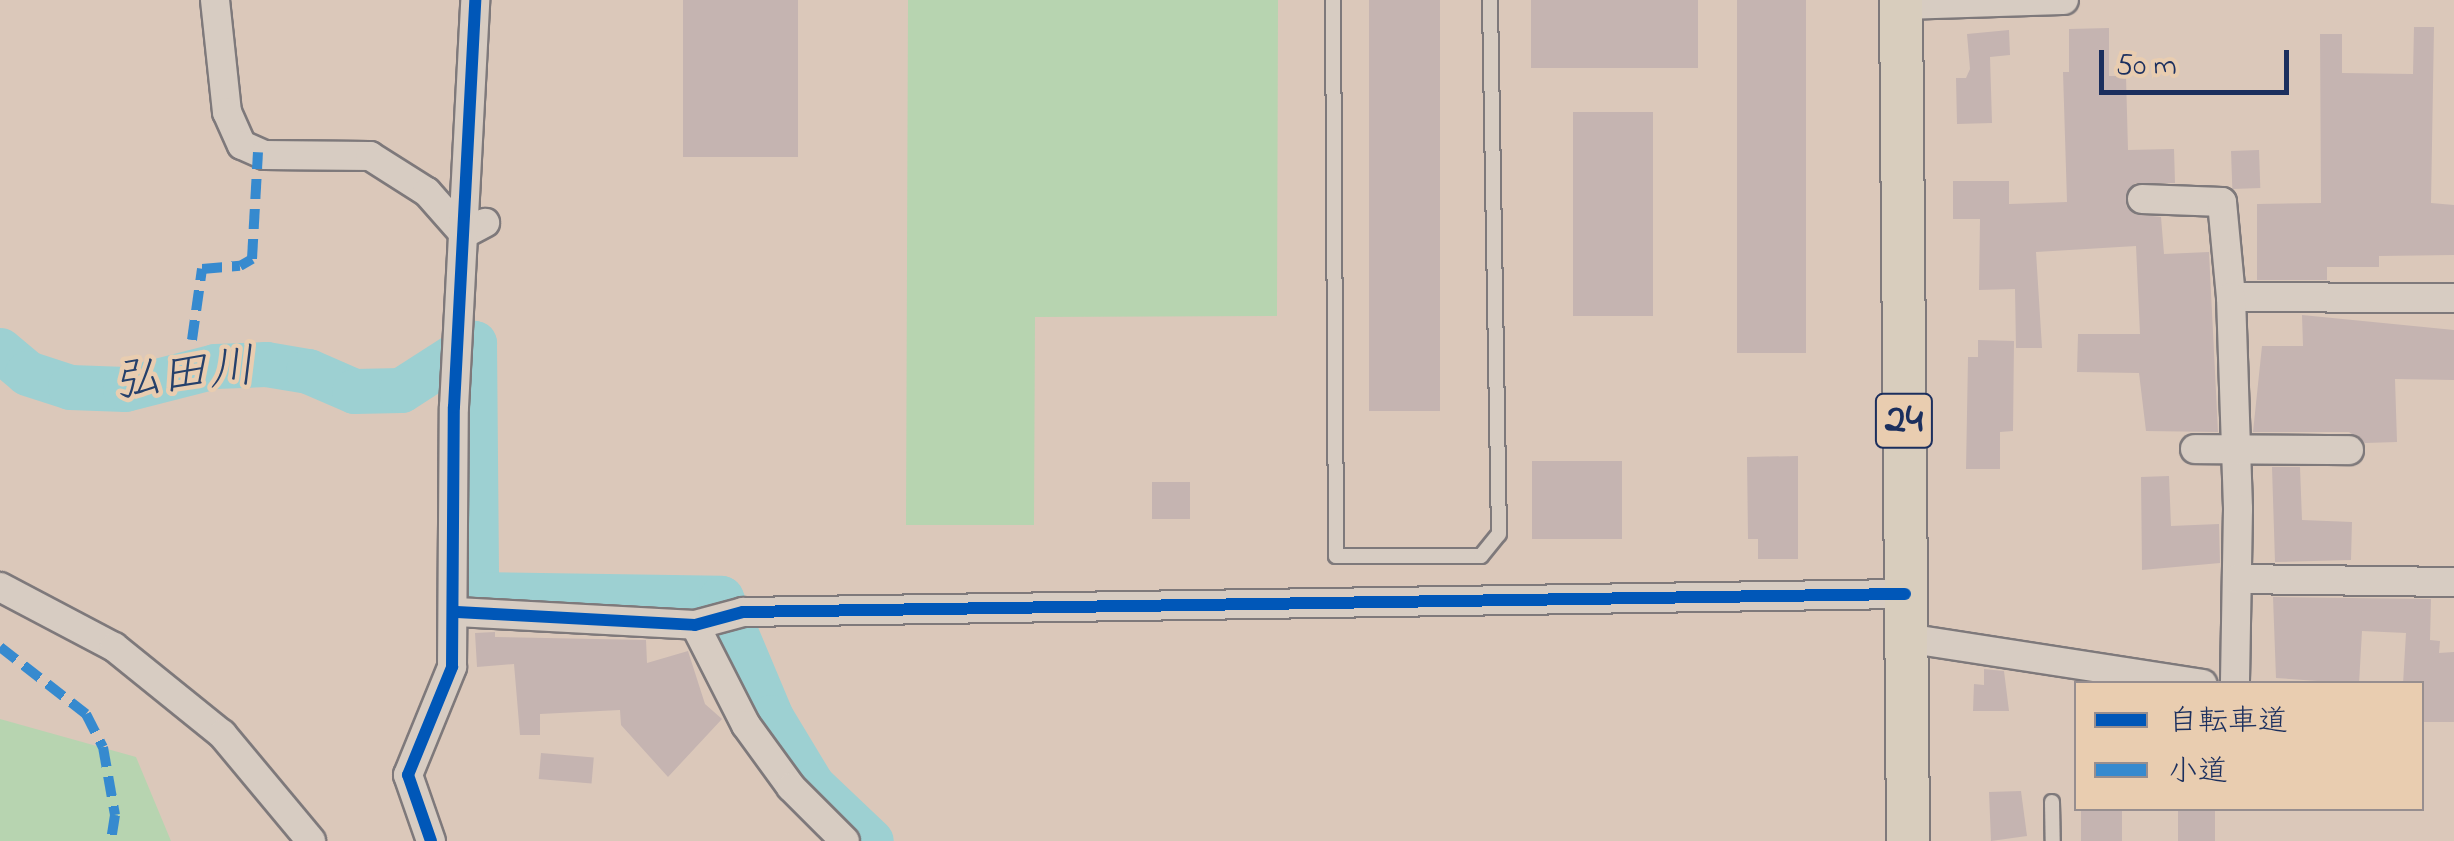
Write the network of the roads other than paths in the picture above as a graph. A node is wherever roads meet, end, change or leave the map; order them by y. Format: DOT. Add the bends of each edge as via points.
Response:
graph roads {
  1 [pos="215,0"];
  2 [pos="474,0"];
  3 [pos="1333,0"];
  4 [pos="1490,0"];
  5 [pos="2064,0"];
  6 [pos="1901,2"];
  7 [pos="2142,199"];
  8 [pos="475,229"];
  9 [pos="2231,297"];
  10 [pos="2454,298"];
  11 [pos="2195,449"];
  12 [pos="2236,449"];
  13 [pos="2349,450"];
  14 [pos="2238,579"];
  15 [pos="2454,582"];
  16 [pos="0,587"];
  17 [pos="1904,594"];
  18 [pos="456,612"];
  19 [pos="702,623"];
  20 [pos="1906,638"];
  21 [pos="2183,681"];
  22 [pos="2236,681"];
  23 [pos="2052,802"];
  24 [pos="312,841"];
  25 [pos="431,841"];
  26 [pos="845,841"];
  27 [pos="1908,841"];
  28 [pos="2053,841"];
  1 -- 8 [label="street" via="227,112 242,145 264,154 370,156"];
  2 -- 8 [label="street"];
  3 -- 4 [label="lane" via="1336,556 1481,556 1500,534"];
  5 -- 6 [label="street"];
  6 -- 17 [label="main road, 24"];
  7 -- 9 [label="street" via="2222,202"];
  8 -- 18 [label="street" via="452,480"];
  9 -- 10 [label="street"];
  9 -- 12 [label="street"];
  11 -- 12 [label="street"];
  12 -- 13 [label="street"];
  12 -- 14 [label="street"];
  14 -- 15 [label="street"];
  14 -- 22 [label="street"];
  16 -- 24 [label="street" via="114,647 222,734"];
  17 -- 19 [label="street" via="743,612"];
  17 -- 20 [label="main road, 24"];
  18 -- 19 [label="street"];
  18 -- 25 [label="street" via="452,667 408,774"];
  19 -- 26 [label="street" via="746,725 791,787"];
  20 -- 21 [label="street"];
  20 -- 27 [label="main road, 24"];
  23 -- 28 [label="lane"];
}
